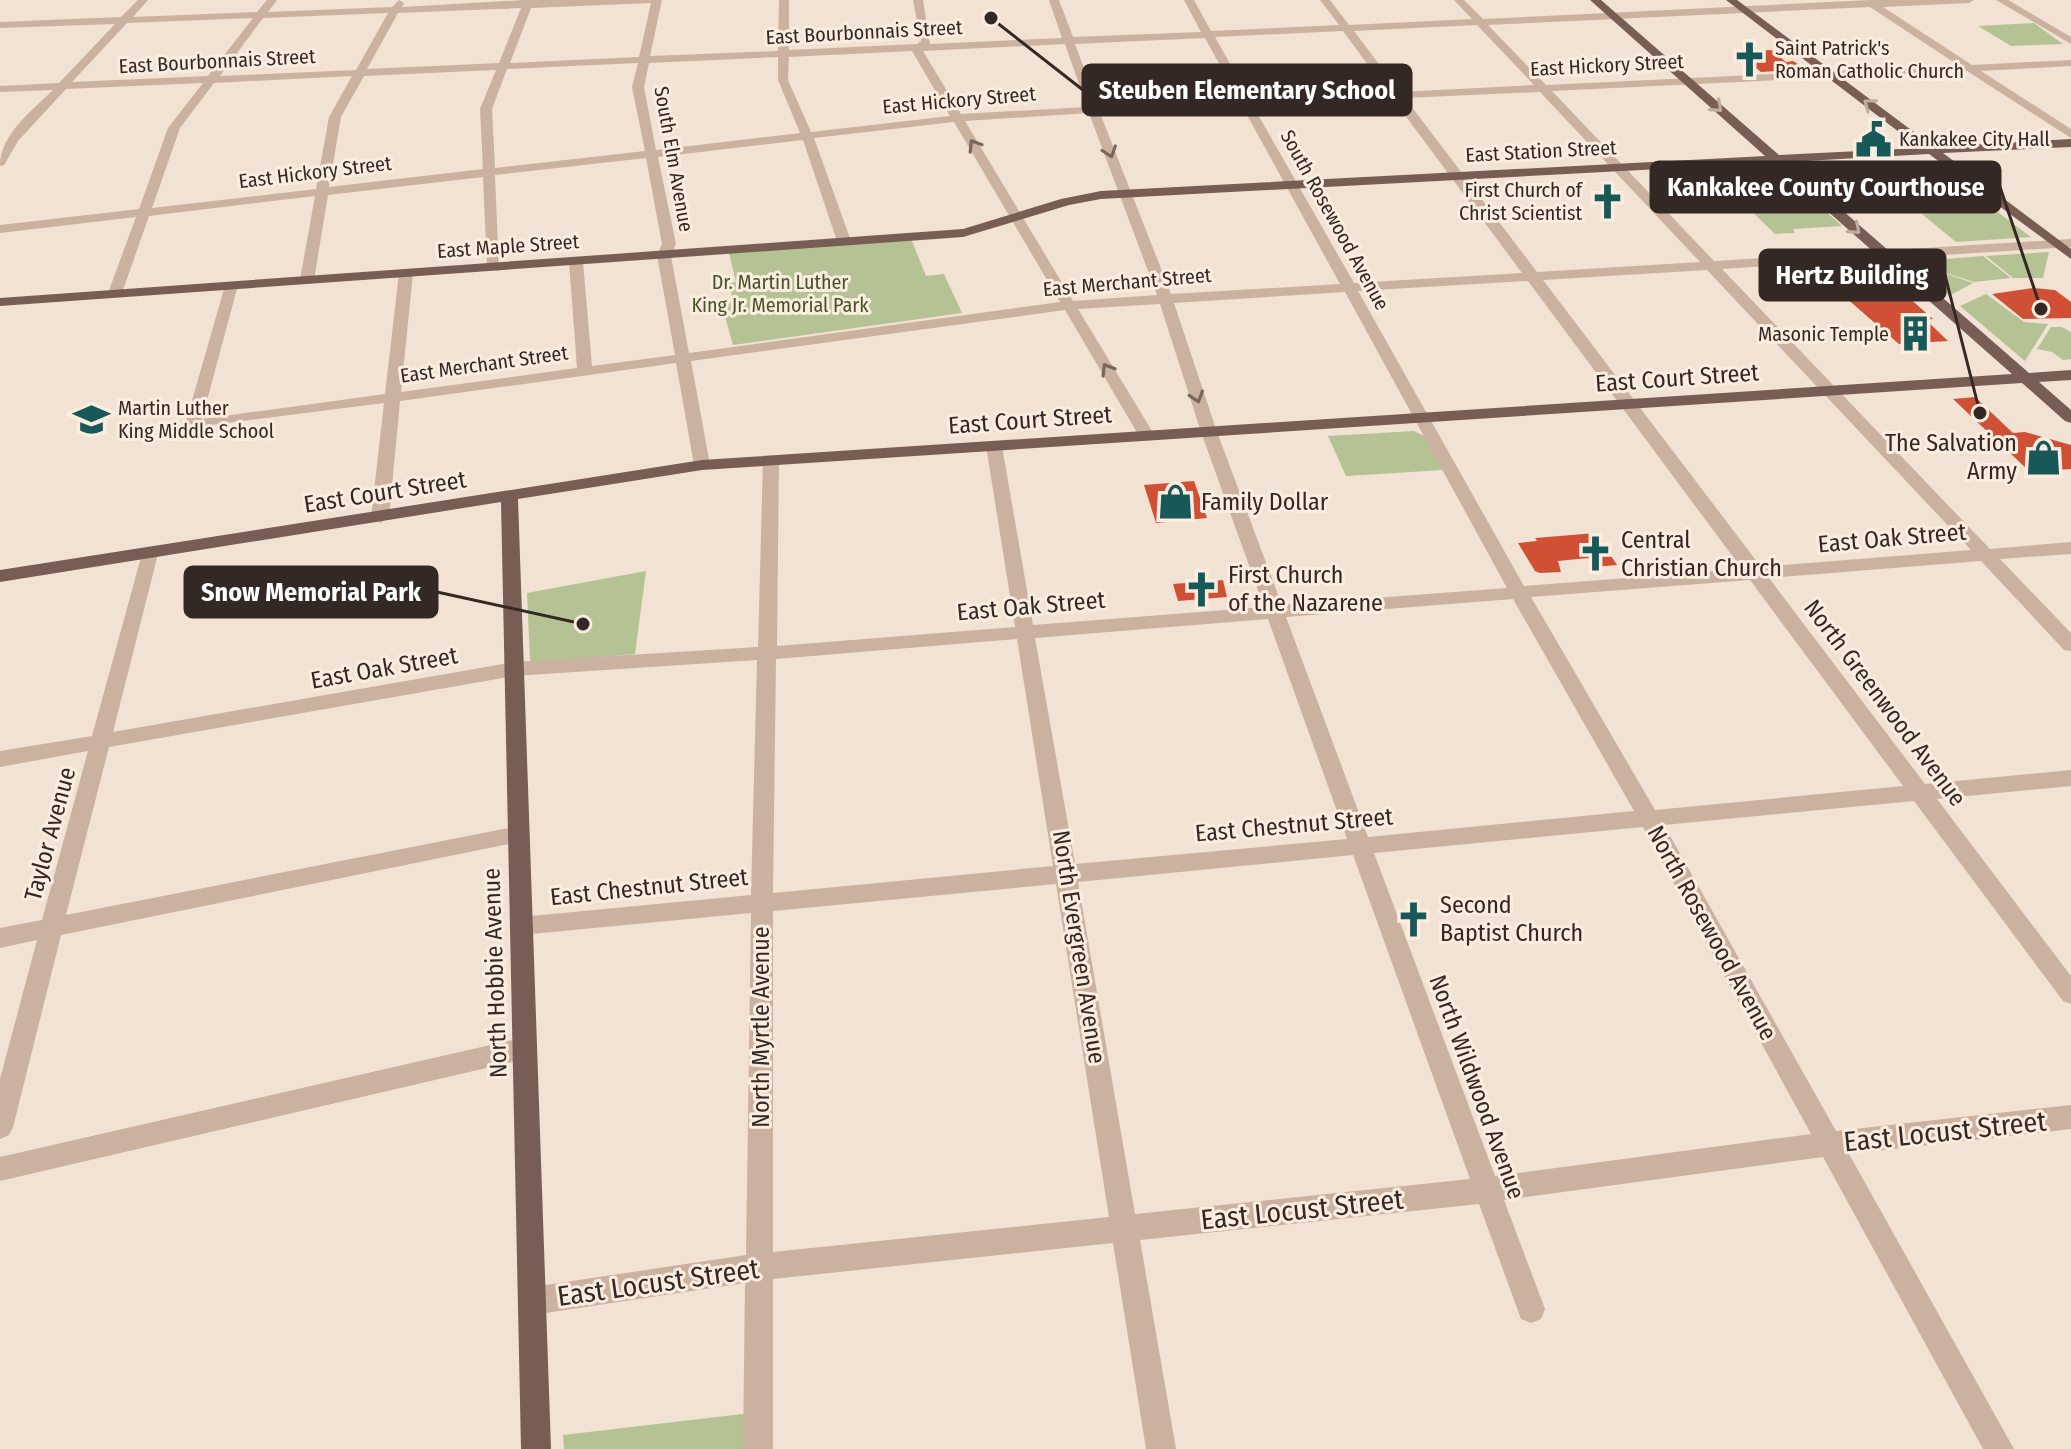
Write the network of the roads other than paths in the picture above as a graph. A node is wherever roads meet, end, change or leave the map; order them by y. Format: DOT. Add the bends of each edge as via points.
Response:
graph roads {
  1 [pos="143,0"];
  2 [pos="272,0"];
  3 [pos="657,0"];
  4 [pos="784,0"];
  5 [pos="918,0"];
  6 [pos="1054,0"];
  7 [pos="1189,0"];
  8 [pos="1325,0"];
  9 [pos="1459,0"];
  10 [pos="1595,0"];
  11 [pos="1731,0"];
  12 [pos="1969,0"];
  13 [pos="2001,0"];
  14 [pos="1869,2"];
  15 [pos="528,3"];
  16 [pos="398,5"];
  17 [pos="1745,10"];
  18 [pos="260,16"];
  19 [pos="1613,16"];
  20 [pos="121,22"];
  21 [pos="1480,22"];
  22 [pos="0,25"];
  23 [pos="1345,28"];
  24 [pos="1208,34"];
  25 [pos="1069,41"];
  26 [pos="2071,41"];
  27 [pos="919,47"];
  28 [pos="783,53"];
  29 [pos="643,60"];
  30 [pos="2071,63"];
  31 [pos="501,66"];
  32 [pos="1969,68"];
  33 [pos="357,73"];
  34 [pos="1830,74"];
  35 [pos="209,79"];
  36 [pos="1687,81"];
  37 [pos="62,86"];
  38 [pos="1542,88"];
  39 [pos="0,89"];
  40 [pos="1396,95"];
  41 [pos="1246,102"];
  42 [pos="1096,110"];
  43 [pos="957,118"];
  44 [pos="2071,134"];
  45 [pos="807,135"];
  46 [pos="2071,143"];
  47 [pos="1932,150"];
  48 [pos="649,153"];
  49 [pos="1776,159"];
  50 [pos="0,162"];
  51 [pos="1617,167"];
  52 [pos="488,171"];
  53 [pos="1457,176"];
  54 [pos="1292,185"];
  55 [pos="321,191"];
  56 [pos="1124,194"];
  57 [pos="145,213"];
  58 [pos="1017,218"];
  59 [pos="0,229"];
  60 [pos="844,241"];
  61 [pos="2064,244"];
  62 [pos="1884,254"];
  63 [pos="664,255"];
  64 [pos="2071,255"];
  65 [pos="576,262"];
  66 [pos="1708,265"];
  67 [pos="494,268"];
  68 [pos="406,273"];
  69 [pos="1532,275"];
  70 [pos="307,280"];
  71 [pos="231,285"];
  72 [pos="1349,286"];
  73 [pos="115,293"];
  74 [pos="1165,297"];
  75 [pos="0,302"];
  76 [pos="1069,305"];
  77 [pos="683,357"];
  78 [pos="585,370"];
  79 [pos="2071,375"];
  80 [pos="2025,378"];
  81 [pos="1828,392"];
  82 [pos="392,397"];
  83 [pos="1629,405"];
  84 [pos="2071,418"];
  85 [pos="1423,419"];
  86 [pos="1209,432"];
  87 [pos="1147,436"];
  88 [pos="994,446"];
  89 [pos="771,460"];
  90 [pos="702,465"];
  91 [pos="509,495"];
  92 [pos="380,518"];
  93 [pos="2071,548"];
  94 [pos="149,554"];
  95 [pos="1986,554"];
  96 [pos="1755,573"];
  97 [pos="0,576"];
  98 [pos="1518,591"];
  99 [pos="1276,610"];
  100 [pos="1025,631"];
  101 [pos="2071,645"];
  102 [pos="768,653"];
  103 [pos="514,669"];
  104 [pos="103,741"];
  105 [pos="0,759"];
  106 [pos="2071,778"];
  107 [pos="1919,792"];
  108 [pos="1649,818"];
  109 [pos="519,834"];
  110 [pos="1361,845"];
  111 [pos="1067,873"];
  112 [pos="762,902"];
  113 [pos="521,926"];
  114 [pos="52,927"];
  115 [pos="0,938"];
  116 [pos="2071,994"];
  117 [pos="525,1048"];
  118 [pos="2071,1117"];
  119 [pos="0,1127"];
  120 [pos="1827,1144"];
  121 [pos="0,1169"];
  122 [pos="1487,1190"];
  123 [pos="1125,1228"];
  124 [pos="760,1267"];
  125 [pos="532,1301"];
  126 [pos="1531,1309"];
  127 [pos="536,1449"];
  128 [pos="758,1449"];
  129 [pos="1161,1449"];
  130 [pos="1999,1449"];
  1 -- 20 [label="street"];
  2 -- 18 [label="street"];
  3 -- 15 [label="street"];
  3 -- 29 [label="street, South Elm Avenue"];
  4 -- 28 [label="street"];
  5 -- 27 [label="street" via="926,42"];
  6 -- 25 [label="street, North Wildwood Avenue"];
  7 -- 24 [label="street, South Rosewood Avenue"];
  8 -- 23 [label="street, North Greenwood Avenue"];
  9 -- 21 [label="street"];
  10 -- 19 [label="main road"];
  11 -- 17 [label="main road"];
  12 -- 14 [label="street, East Bourbonnais Street"];
  13 -- 26 [label="street"];
  14 -- 17 [label="street, East Bourbonnais Street"];
  14 -- 32 [label="street"];
  15 -- 16 [label="street"];
  15 -- 31 [label="street"];
  16 -- 18 [label="street"];
  16 -- 33 [label="street"];
  17 -- 19 [label="street, East Bourbonnais Street"];
  17 -- 34 [label="main road"];
  18 -- 20 [label="street"];
  18 -- 35 [label="street"];
  19 -- 21 [label="street, East Bourbonnais Street"];
  19 -- 36 [label="main road"];
  20 -- 22 [label="street"];
  20 -- 37 [label="street"];
  21 -- 23 [label="street, East Bourbonnais Street"];
  21 -- 38 [label="street"];
  23 -- 24 [label="street, East Bourbonnais Street"];
  23 -- 40 [label="street, North Greenwood Avenue"];
  24 -- 25 [label="street, East Bourbonnais Street"];
  24 -- 41 [label="street, South Rosewood Avenue"];
  25 -- 27 [label="street, East Bourbonnais Street"];
  25 -- 42 [label="street, North Wildwood Avenue"];
  27 -- 28 [label="street, East Bourbonnais Street"];
  27 -- 43 [label="street"];
  28 -- 29 [label="street, East Bourbonnais Street"];
  28 -- 45 [label="street" via="783,80"];
  29 -- 31 [label="street, East Bourbonnais Street"];
  29 -- 48 [label="street, South Elm Avenue" via="638,87"];
  30 -- 32 [label="street, East Hickory Street"];
  31 -- 33 [label="street, East Bourbonnais Street"];
  31 -- 52 [label="street" via="486,109"];
  32 -- 34 [label="street, East Hickory Street"];
  32 -- 44 [label="street"];
  33 -- 35 [label="street, East Bourbonnais Street"];
  33 -- 55 [label="street" via="335,117"];
  34 -- 36 [label="street, East Hickory Street"];
  47 -- 34 [label="main road, one-way"];
  35 -- 37 [label="street, East Bourbonnais Street"];
  35 -- 57 [label="street" via="174,128"];
  36 -- 38 [label="street, East Hickory Street"];
  36 -- 49 [label="main road, one-way"];
  37 -- 39 [label="street, East Bourbonnais Street"];
  37 -- 50 [label="street" via="13,139"];
  38 -- 40 [label="street, East Hickory Street"];
  38 -- 51 [label="street"];
  40 -- 41 [label="street, East Hickory Street"];
  40 -- 53 [label="street, North Greenwood Avenue"];
  41 -- 42 [label="street, East Hickory Street"];
  41 -- 54 [label="street, South Rosewood Avenue"];
  42 -- 43 [label="street, East Hickory Street"];
  42 -- 56 [label="street, North Wildwood Avenue, one-way"];
  43 -- 45 [label="street, East Hickory Street"];
  58 -- 43 [label="street, one-way"];
  45 -- 48 [label="street, East Hickory Street"];
  45 -- 60 [label="street"];
  46 -- 47 [label="main road, East Station Street"];
  47 -- 49 [label="main road, East Station Street"];
  47 -- 61 [label="main road"];
  48 -- 52 [label="street, East Hickory Street"];
  48 -- 63 [label="street, South Elm Avenue" via="669,244"];
  49 -- 51 [label="main road, East Station Street"];
  49 -- 62 [label="main road, one-way"];
  51 -- 53 [label="main road, East Station Street"];
  51 -- 66 [label="street"];
  52 -- 55 [label="street, East Hickory Street"];
  52 -- 67 [label="street"];
  53 -- 54 [label="main road, East Station Street"];
  53 -- 69 [label="street, North Greenwood Avenue"];
  54 -- 56 [label="main road, East Station Street"];
  54 -- 72 [label="street, South Rosewood Avenue"];
  55 -- 57 [label="street, East Hickory Street"];
  55 -- 70 [label="street"];
  56 -- 58 [label="main road, East Station Street" via="1067,200"];
  56 -- 74 [label="street, North Wildwood Avenue"];
  57 -- 59 [label="street, East Hickory Street"];
  57 -- 73 [label="street"];
  58 -- 60 [label="main road, East Maple Street" via="963,233"];
  58 -- 76 [label="street"];
  60 -- 63 [label="main road, East Maple Street"];
  61 -- 62 [label="street, East Merchant Street"];
  61 -- 64 [label="main road"];
  62 -- 66 [label="street, East Merchant Street"];
  62 -- 80 [label="main road"];
  63 -- 65 [label="main road, East Maple Street"];
  63 -- 77 [label="street, South Elm Avenue"];
  65 -- 67 [label="main road, East Maple Street"];
  65 -- 78 [label="street"];
  66 -- 69 [label="street, East Merchant Street"];
  66 -- 81 [label="street"];
  67 -- 68 [label="main road, East Maple Street"];
  68 -- 70 [label="main road, East Maple Street"];
  68 -- 82 [label="street"];
  69 -- 72 [label="street, East Merchant Street"];
  69 -- 83 [label="street, North Greenwood Avenue"];
  70 -- 71 [label="main road, East Maple Street"];
  71 -- 73 [label="main road, East Maple Street"];
  71 -- 82 [label="street, East Merchant Street" via="193,425"];
  72 -- 74 [label="street, East Merchant Street"];
  72 -- 85 [label="street, South Rosewood Avenue"];
  73 -- 75 [label="main road, East Maple Street"];
  74 -- 76 [label="street, East Merchant Street"];
  74 -- 86 [label="street, North Wildwood Avenue, one-way"];
  76 -- 77 [label="street, East Merchant Street"];
  87 -- 76 [label="street, one-way"];
  77 -- 78 [label="street, East Merchant Street"];
  77 -- 90 [label="street, South Elm Avenue"];
  78 -- 82 [label="street, East Merchant Street"];
  79 -- 80 [label="main road, East Court Street"];
  80 -- 81 [label="main road, East Court Street"];
  80 -- 84 [label="main road"];
  81 -- 83 [label="main road, East Court Street"];
  81 -- 95 [label="street"];
  82 -- 92 [label="street"];
  83 -- 85 [label="main road, East Court Street"];
  83 -- 96 [label="street, North Greenwood Avenue"];
  85 -- 86 [label="main road, East Court Street"];
  85 -- 98 [label="street, North Rosewood Avenue"];
  86 -- 87 [label="main road, East Court Street"];
  86 -- 99 [label="street, North Wildwood Avenue"];
  87 -- 88 [label="main road, East Court Street"];
  88 -- 89 [label="main road, East Court Street"];
  88 -- 100 [label="street, North Evergreen Avenue"];
  89 -- 90 [label="main road, East Court Street"];
  89 -- 102 [label="street, North Myrtle Avenue"];
  90 -- 91 [label="main road, East Court Street"];
  91 -- 92 [label="main road, East Court Street"];
  91 -- 103 [label="main road, North Hobbie Avenue"];
  92 -- 94 [label="main road, East Court Street"];
  93 -- 95 [label="street, East Oak Street"];
  94 -- 97 [label="main road, East Court Street"];
  94 -- 104 [label="street, Taylor Avenue"];
  95 -- 96 [label="street, East Oak Street"];
  95 -- 101 [label="street"];
  96 -- 98 [label="street, East Oak Street"];
  96 -- 107 [label="street, North Greenwood Avenue"];
  98 -- 99 [label="street, East Oak Street"];
  98 -- 108 [label="street, North Rosewood Avenue"];
  99 -- 100 [label="street, East Oak Street"];
  99 -- 110 [label="street, North Wildwood Avenue"];
  100 -- 102 [label="street, East Oak Street"];
  100 -- 111 [label="street, North Evergreen Avenue"];
  102 -- 103 [label="street, East Oak Street"];
  102 -- 112 [label="street, North Myrtle Avenue"];
  103 -- 104 [label="street, East Oak Street"];
  103 -- 109 [label="main road, North Hobbie Avenue"];
  104 -- 105 [label="street, East Oak Street"];
  104 -- 114 [label="street, Taylor Avenue"];
  106 -- 107 [label="street, East Chestnut Street"];
  107 -- 108 [label="street, East Chestnut Street"];
  107 -- 116 [label="street, North Greenwood Avenue"];
  108 -- 110 [label="street, East Chestnut Street"];
  108 -- 120 [label="street, North Rosewood Avenue"];
  109 -- 113 [label="main road, North Hobbie Avenue"];
  109 -- 114 [label="street"];
  110 -- 111 [label="street, East Chestnut Street"];
  110 -- 122 [label="street, North Wildwood Avenue"];
  111 -- 112 [label="street, East Chestnut Street"];
  111 -- 123 [label="street, North Evergreen Avenue"];
  112 -- 113 [label="street, East Chestnut Street"];
  112 -- 124 [label="street, North Myrtle Avenue"];
  113 -- 117 [label="main road, North Hobbie Avenue"];
  114 -- 115 [label="street"];
  114 -- 119 [label="street, Taylor Avenue"];
  117 -- 121 [label="street"];
  117 -- 125 [label="main road, North Hobbie Avenue"];
  118 -- 120 [label="street, East Locust Street"];
  120 -- 122 [label="street, East Locust Street"];
  120 -- 130 [label="street, North Rosewood Avenue"];
  122 -- 123 [label="street, East Locust Street"];
  122 -- 126 [label="street, North Wildwood Avenue"];
  123 -- 124 [label="street, East Locust Street"];
  123 -- 129 [label="street, North Evergreen Avenue"];
  124 -- 125 [label="street, East Locust Street"];
  124 -- 128 [label="street, North Myrtle Avenue"];
  125 -- 127 [label="main road, North Hobbie Avenue"];
}
